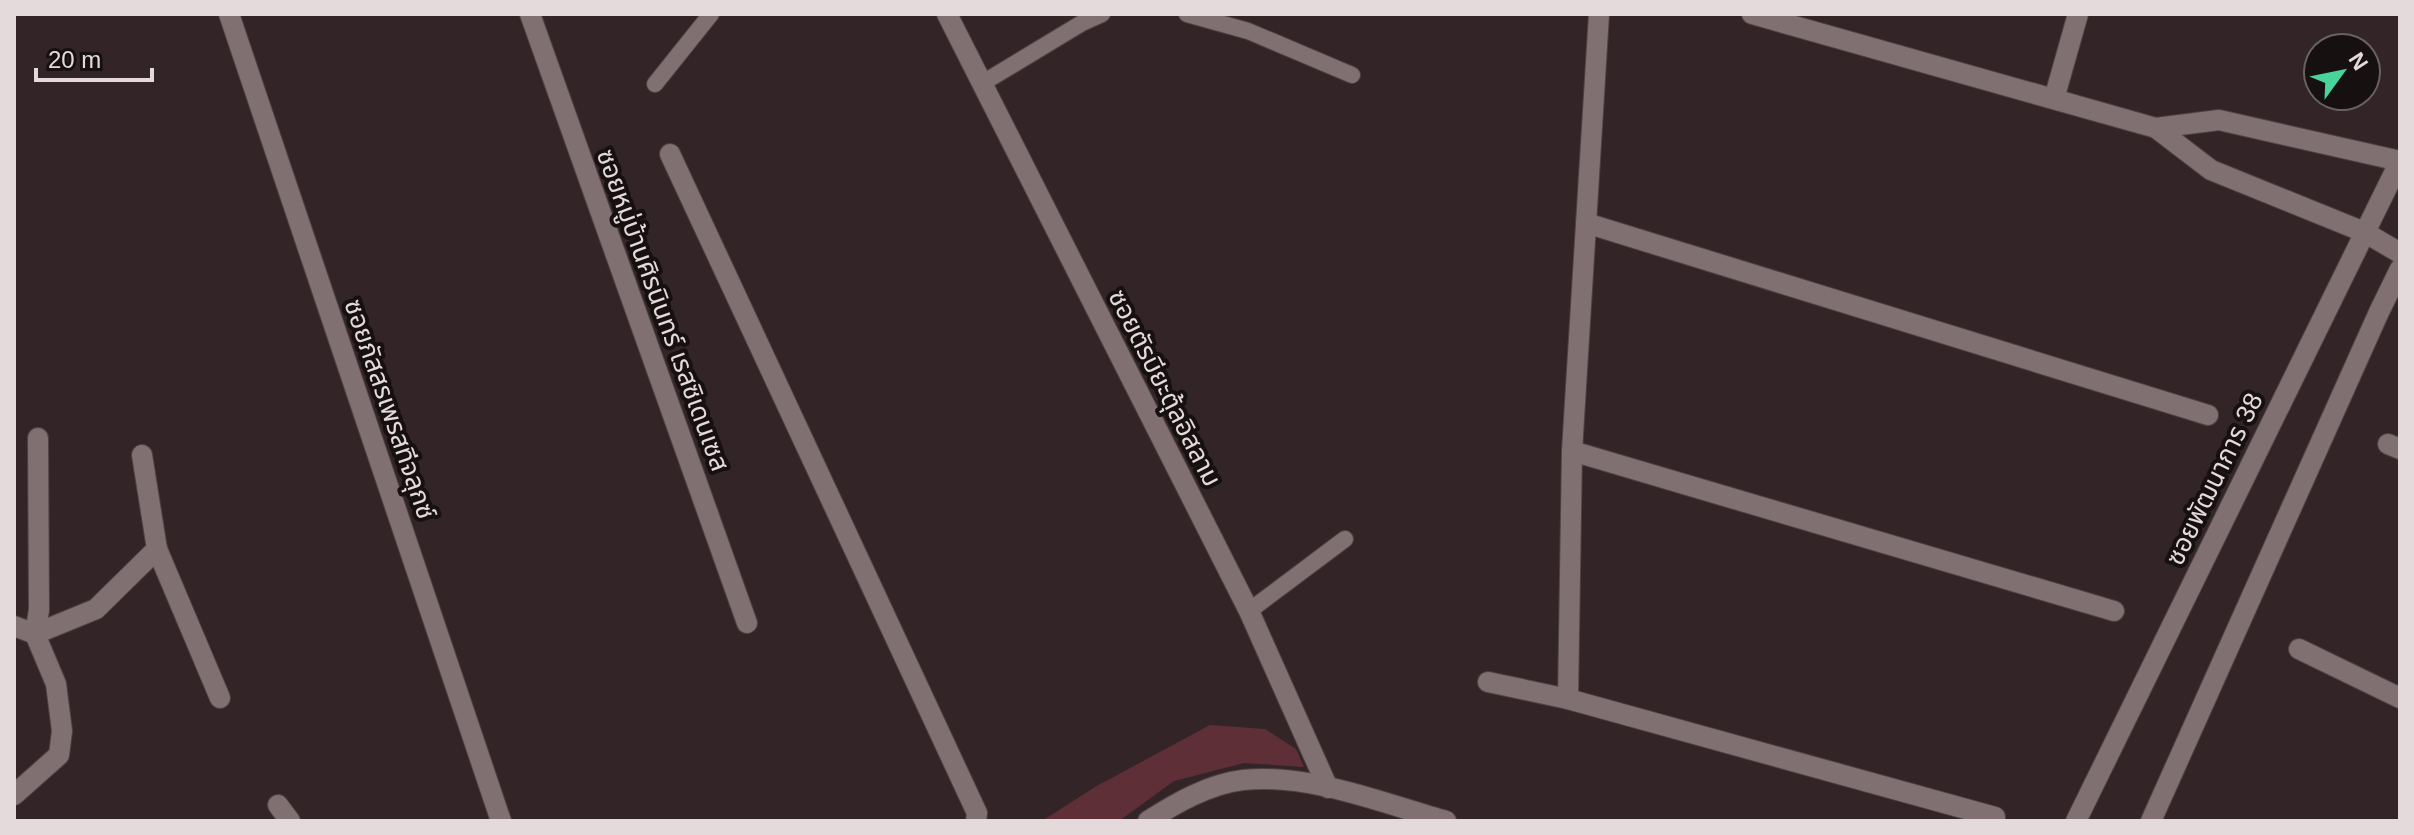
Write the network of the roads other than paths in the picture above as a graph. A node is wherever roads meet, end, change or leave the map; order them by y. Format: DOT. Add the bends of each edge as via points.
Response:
graph roads {
  1 [pos="229,14"];
  2 [pos="530,14"];
  3 [pos="711,14"];
  4 [pos="947,14"];
  5 [pos="1102,14"];
  6 [pos="1187,14"];
  7 [pos="1599,14"];
  8 [pos="1752,14"];
  9 [pos="2078,14"];
  10 [pos="1352,75"];
  11 [pos="655,84"];
  12 [pos="981,84"];
  13 [pos="2054,99"];
  14 [pos="2156,128"];
  15 [pos="670,154"];
  16 [pos="2400,161"];
  17 [pos="1586,223"];
  18 [pos="2364,232"];
  19 [pos="2400,253"];
  20 [pos="2400,269"];
  21 [pos="2208,415"];
  22 [pos="38,438"];
  23 [pos="1572,451"];
  24 [pos="142,455"];
  25 [pos="1345,539"];
  26 [pos="157,549"];
  27 [pos="1249,611"];
  28 [pos="2114,611"];
  29 [pos="747,623"];
  30 [pos="14,626"];
  31 [pos="35,634"];
  32 [pos="2299,649"];
  33 [pos="1488,682"];
  34 [pos="220,698"];
  35 [pos="2400,698"];
  36 [pos="1568,699"];
  37 [pos="1328,788"];
  38 [pos="14,795"];
  39 [pos="1995,817"];
  40 [pos="501,821"];
  41 [pos="976,821"];
  42 [pos="1148,821"];
  43 [pos="1446,821"];
  44 [pos="2076,821"];
  45 [pos="2151,821"];
  1 -- 40 [label="street, ซอยภัสสรเพรสทีจลุกซ์"];
  2 -- 29 [label="street, ซอยหมู่บ้านศิรนินทร์ เรสซิเดนเซส"];
  3 -- 11 [label="lane"];
  4 -- 12 [label="street, ซอยตัรบียะตุ้ลอิสลาม"];
  5 -- 12 [label="lane"];
  6 -- 10 [label="lane" via="1248,31"];
  7 -- 17 [label="street"];
  8 -- 13 [label="street"];
  9 -- 13 [label="street"];
  12 -- 27 [label="street, ซอยตัรบียะตุ้ลอิสลาม"];
  13 -- 14 [label="street"];
  14 -- 16 [label="street" via="2219,120"];
  14 -- 18 [label="street" via="2211,170"];
  15 -- 41 [label="street" via="977,813"];
  16 -- 18 [label="street, ซอยพัฒนาการ 38"];
  17 -- 21 [label="street"];
  17 -- 23 [label="street"];
  18 -- 19 [label="street"];
  18 -- 44 [label="street, ซอยพัฒนาการ 38"];
  20 -- 45 [label="street"];
  22 -- 31 [label="street"];
  23 -- 28 [label="street"];
  23 -- 36 [label="street"];
  24 -- 26 [label="street"];
  25 -- 27 [label="lane"];
  26 -- 31 [label="street" via="96,609"];
  26 -- 34 [label="street"];
  27 -- 37 [label="street, ซอยตัรบียะตุ้ลอิสลาม"];
  30 -- 31 [label="street"];
  31 -- 38 [label="street" via="56,684 62,731 59,755"];
  32 -- 35 [label="street"];
  33 -- 36 [label="street"];
  36 -- 39 [label="street"];
  37 -- 42 [label="street" via="1301,781 1242,780 1197,793"];
  37 -- 43 [label="street"];
}
